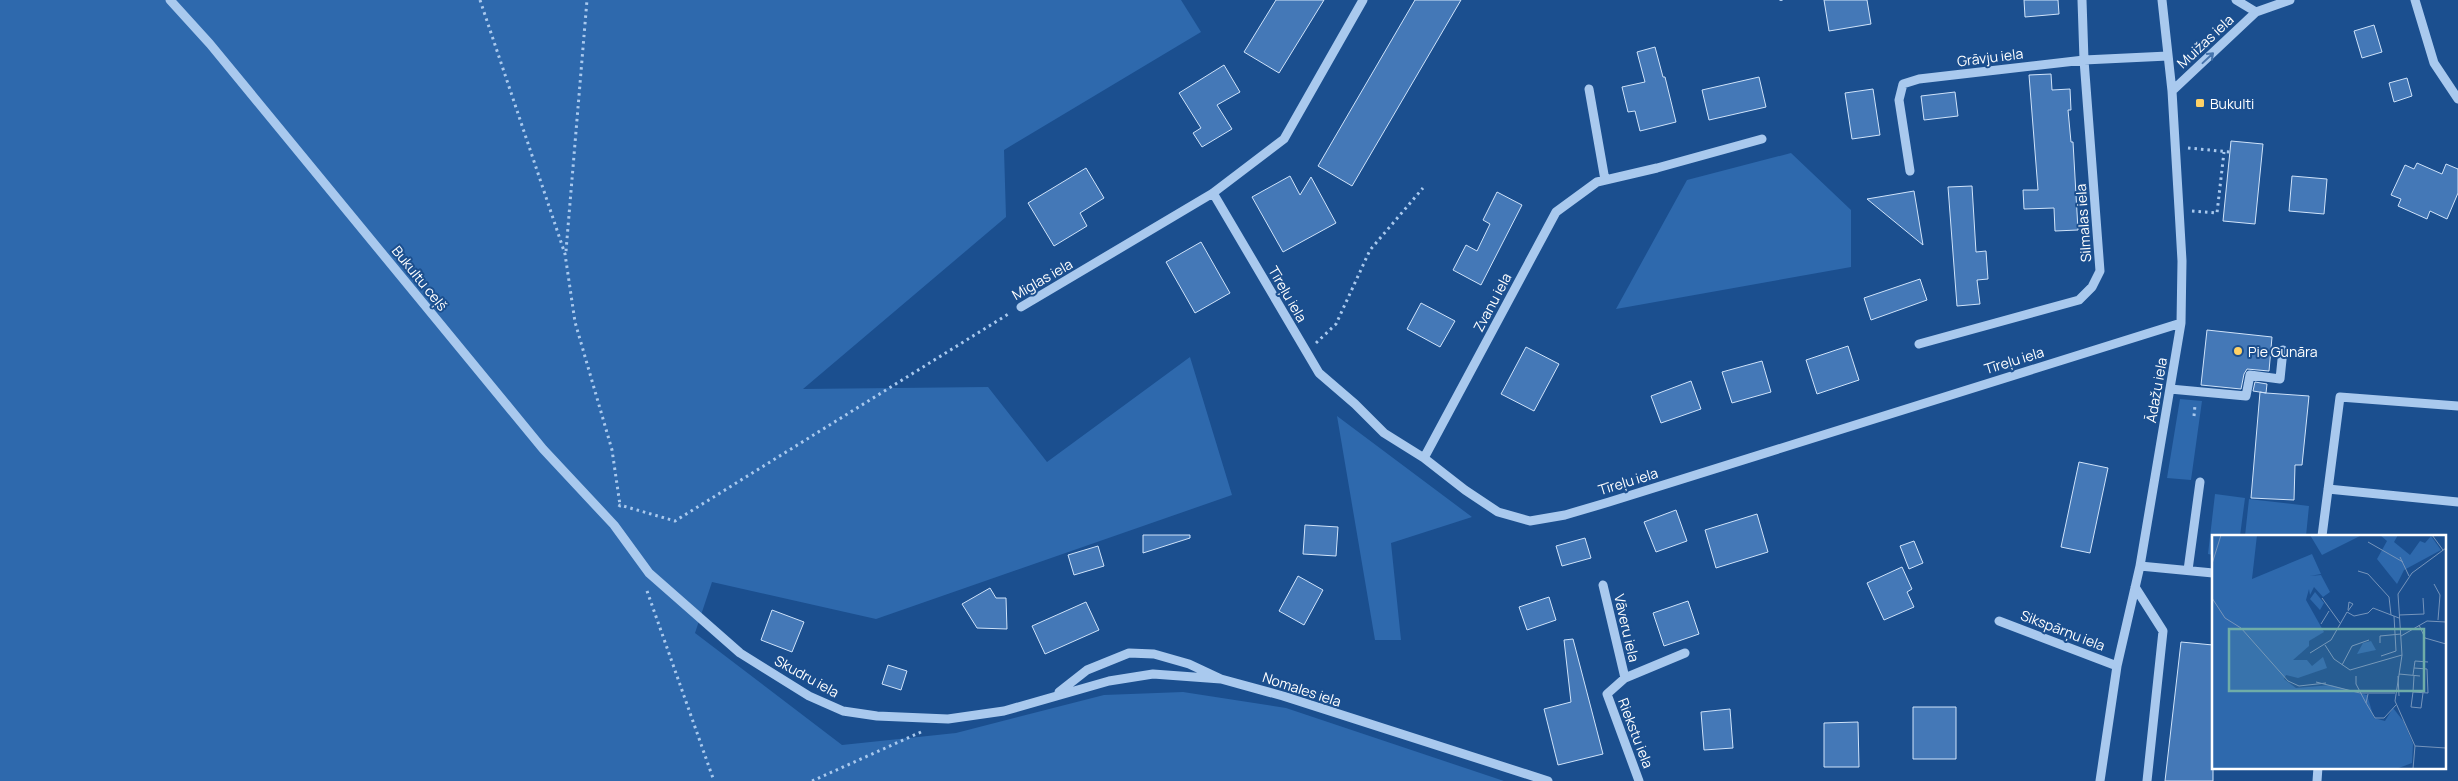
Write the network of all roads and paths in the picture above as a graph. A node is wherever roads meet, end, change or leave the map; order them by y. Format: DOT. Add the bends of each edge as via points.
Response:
graph roads {
  1 [pos="170,0"];
  2 [pos="480,0"];
  3 [pos="587,0"];
  4 [pos="1363,0"];
  5 [pos="2082,0"];
  6 [pos="2162,0"];
  7 [pos="2236,0"];
  8 [pos="2290,0"];
  9 [pos="2414,0"];
  10 [pos="2256,12"];
  11 [pos="2168,56"];
  12 [pos="2084,60"];
  13 [pos="1589,89"];
  14 [pos="2172,91"];
  15 [pos="2458,99"];
  16 [pos="1762,139"];
  17 [pos="2176,147"];
  18 [pos="2224,152"];
  19 [pos="2230,152"];
  20 [pos="1910,171"];
  21 [pos="1605,180"];
  22 [pos="1423,188"];
  23 [pos="1213,193"];
  24 [pos="2180,209"];
  25 [pos="565,254"];
  26 [pos="1021,307"];
  27 [pos="2181,323"];
  28 [pos="1919,344"];
  29 [pos="2284,350"];
  30 [pos="1307,352"];
  31 [pos="2170,389"];
  32 [pos="2458,406"];
  33 [pos="1424,458"];
  34 [pos="2200,482"];
  35 [pos="2328,489"];
  36 [pos="2458,502"];
  37 [pos="620,505"];
  38 [pos="614,525"];
  39 [pos="2322,535"];
  40 [pos="2140,566"];
  41 [pos="2188,570"];
  42 [pos="649,573"];
  43 [pos="2212,573"];
  44 [pos="1602,585"];
  45 [pos="2135,586"];
  46 [pos="1999,621"];
  47 [pos="1685,654"];
  48 [pos="2117,666"];
  49 [pos="1625,678"];
  50 [pos="1221,679"];
  51 [pos="1056,694"];
  52 [pos="928,718"];
  53 [pos="2318,768"];
  54 [pos="714,781"];
  55 [pos="812,781"];
  56 [pos="1548,781"];
  57 [pos="1640,781"];
  58 [pos="2100,781"];
  59 [pos="2148,781"];
  60 [pos="2317,781"];
  1 -- 38 [label="street, Bukultu ceļš" via="210,44 543,449"];
  2 -- 25 [label="path"];
  3 -- 25 [label="path"];
  4 -- 23 [label="street, Miglas iela" via="1284,138"];
  5 -- 12 [label="street, Silmalas iela"];
  6 -- 11 [label="street, Ādažu iela"];
  7 -- 10 [label="street, Muižas iela"];
  8 -- 10 [label="street, Muižas iela"];
  9 -- 15 [label="street" via="2434,63"];
  14 -- 10 [label="street, Muižas iela, one-way"];
  11 -- 12 [label="street, Grāvju iela"];
  11 -- 14 [label="street, Ādažu iela"];
  12 -- 20 [label="street, Grāvju iela" via="1903,84 1899,100"];
  12 -- 28 [label="street, Silmalas iela" via="2100,271 2092,287 2079,300"];
  13 -- 21 [label="street"];
  14 -- 17 [label="street, Ādažu iela"];
  16 -- 21 [label="street, Zvanu iela"];
  17 -- 18 [label="path"];
  17 -- 24 [label="street, Ādažu iela"];
  18 -- 19 [label="path"];
  18 -- 24 [label="path" via="2217,213"];
  21 -- 33 [label="street, Zvanu iela" via="1597,182 1556,212"];
  22 -- 30 [label="path" via="1370,250 1336,324"];
  23 -- 26 [label="street, Miglas iela"];
  23 -- 30 [label="street, Tīreļu iela"];
  24 -- 27 [label="street, Ādažu iela"];
  25 -- 37 [label="path" via="575,322 612,450"];
  26 -- 37 [label="path, Miglas iela" via="675,521"];
  27 -- 31 [label="street, Ādažu iela"];
  27 -- 33 [label="street, Tīreļu iela" via="1565,515 1530,521 1498,512"];
  29 -- 31 [label="street" via="2280,379 2250,374 2246,396"];
  30 -- 33 [label="street, Tīreļu iela" via="1319,373 1384,433"];
  31 -- 40 [label="street, Ādažu iela"];
  32 -- 35 [label="street" via="2340,397"];
  34 -- 41 [label="street"];
  35 -- 36 [label="street"];
  35 -- 39 [label="street"];
  37 -- 38 [label="path"];
  38 -- 42 [label="street, Bukultu ceļš"];
  40 -- 41 [label="street"];
  40 -- 45 [label="street, Ādažu iela"];
  41 -- 43 [label="street"];
  42 -- 52 [label="street, Skudru iela" via="740,654 809,696 843,711"];
  42 -- 54 [label="path" via="646,590"];
  44 -- 49 [label="street, Vāveru iela"];
  45 -- 48 [label="street, Ādažu iela"];
  45 -- 59 [label="street" via="2163,630"];
  46 -- 48 [label="street, Sikspārņu iela"];
  47 -- 49 [label="street, Riekstu iela"];
  48 -- 58 [label="street, Ādažu iela"];
  49 -- 57 [label="street, Riekstu iela" via="1607,694"];
  50 -- 51 [label="street, Skudru iela" via="1153,674"];
  50 -- 51 [label="street, Nomales iela" via="1189,664 1154,654 1129,653 1087,670"];
  50 -- 56 [label="street, Nomales iela"];
  51 -- 52 [label="street, Skudru iela" via="1004,711 948,720"];
  52 -- 55 [label="path" via="921,732"];
  53 -- 60 [label="street"];
}
